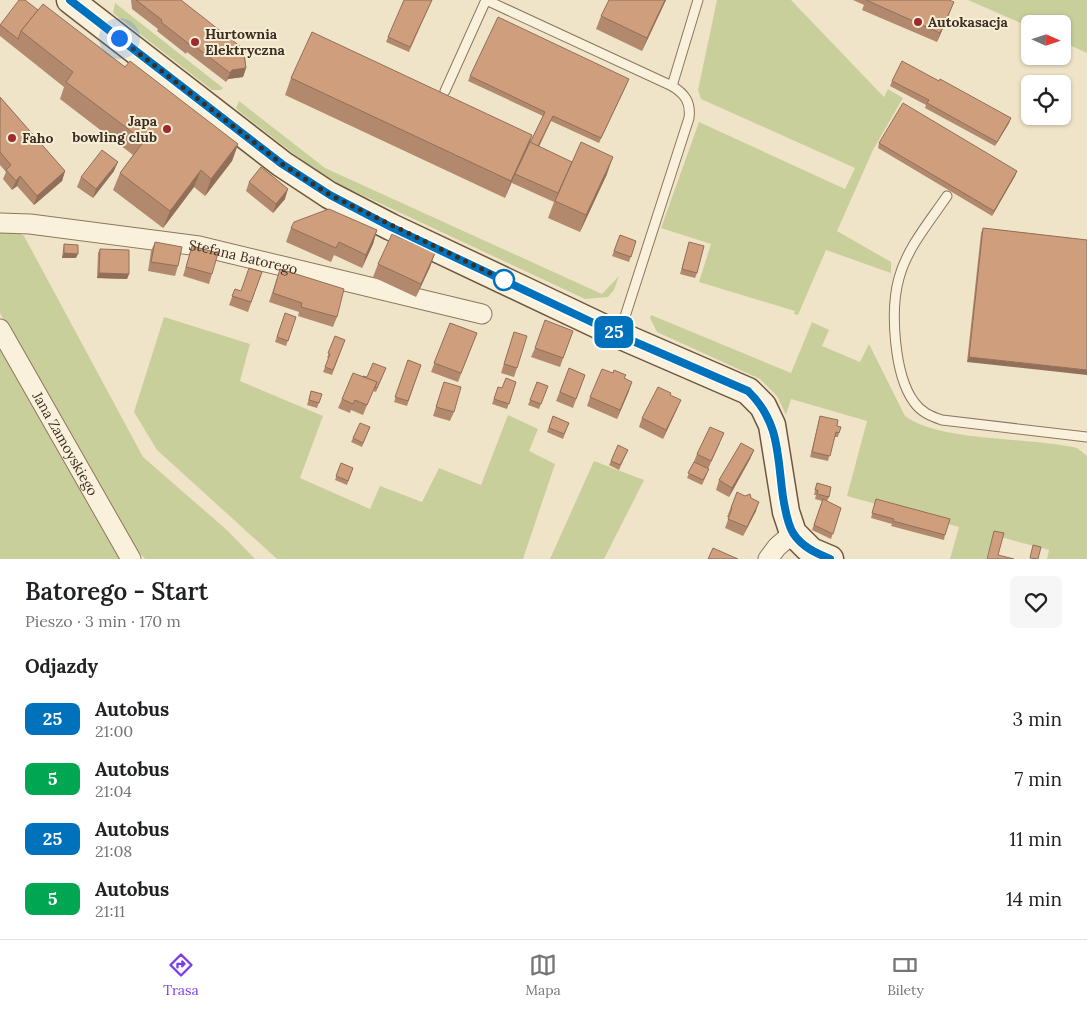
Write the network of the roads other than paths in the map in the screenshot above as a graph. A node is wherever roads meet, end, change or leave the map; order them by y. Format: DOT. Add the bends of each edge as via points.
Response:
graph roads {
  1 [pos="70,0"];
  2 [pos="698,0"];
  3 [pos="672,86"];
  4 [pos="445,91"];
  5 [pos="947,196"];
  6 [pos="0,223"];
  7 [pos="482,314"];
  8 [pos="0,329"];
  9 [pos="619,335"];
  10 [pos="1087,437"];
  11 [pos="793,533"];
  12 [pos="131,559"];
  13 [pos="768,559"];
  14 [pos="830,559"];
  1 -- 9 [label="street" via="282,164 330,195"];
  2 -- 3 [label="lane"];
  3 -- 4 [label="lane" via="486,0"];
  3 -- 9 [label="lane" via="687,99 689,118"];
  5 -- 10 [label="lane" via="914,246 899,278 895,348 913,401 926,414 942,420"];
  6 -- 7 [label="street, Stefana Batorego" via="199,246"];
  8 -- 12 [label="street, Jana Zamoyskiego"];
  9 -- 11 [label="street" via="748,391 763,406 772,425 786,512"];
  11 -- 13 [label="street"];
  11 -- 14 [label="street" via="812,551"];
}
